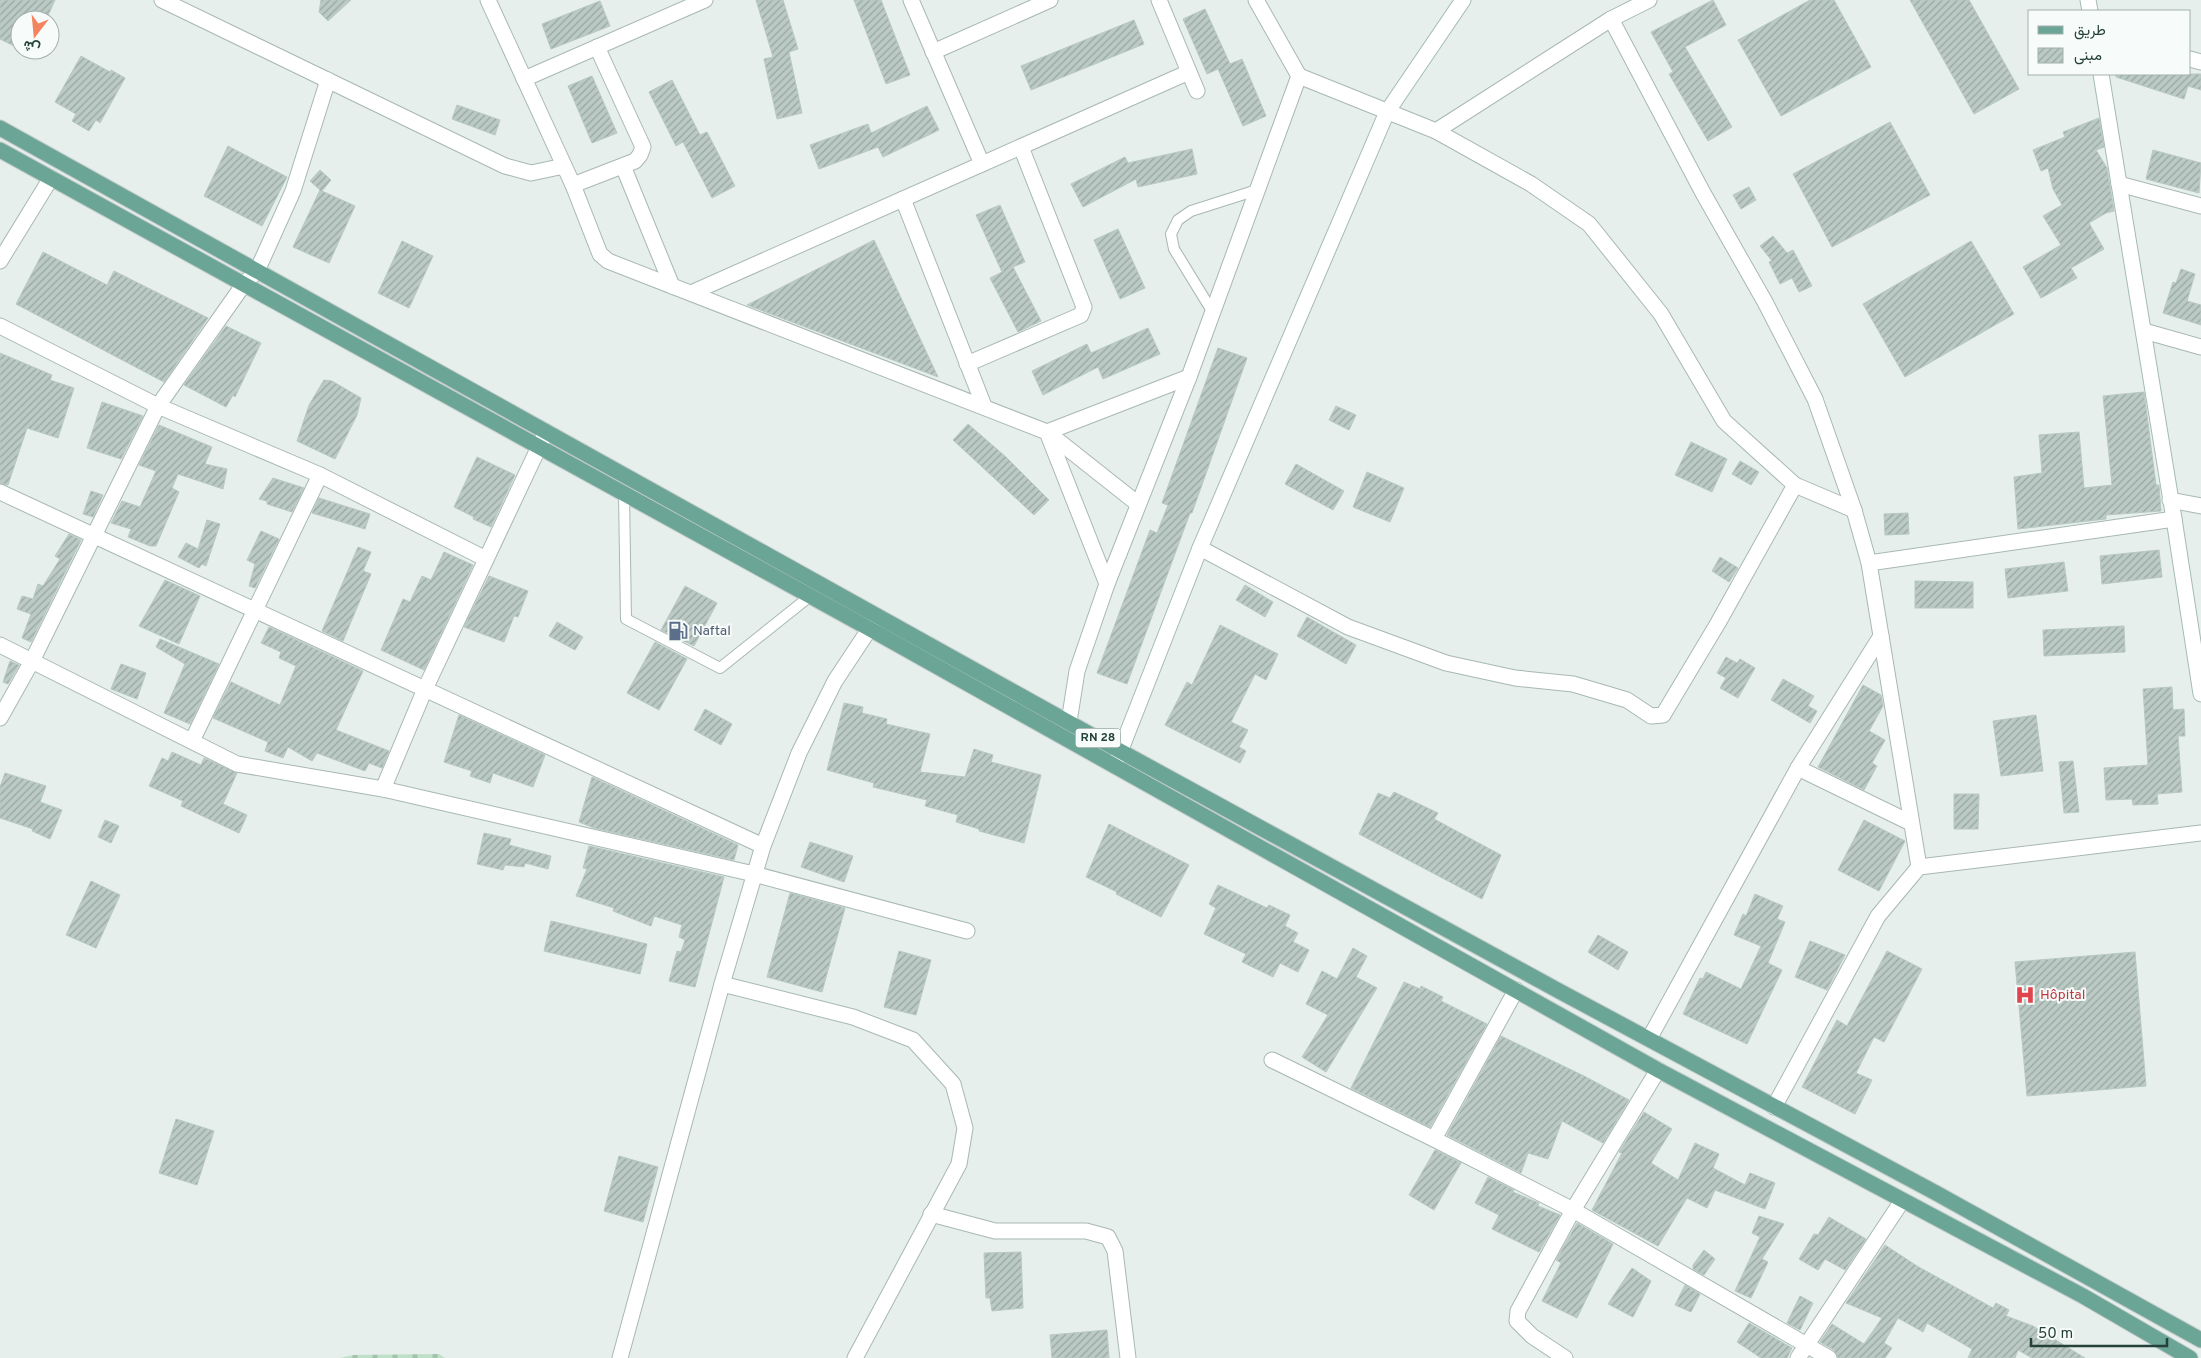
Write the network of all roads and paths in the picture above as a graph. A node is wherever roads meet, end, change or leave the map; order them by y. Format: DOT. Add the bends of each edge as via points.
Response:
graph roads {
  1 [pos="162,0"];
  2 [pos="488,0"];
  3 [pos="911,0"];
  4 [pos="1050,0"];
  5 [pos="1159,0"];
  6 [pos="1256,0"];
  7 [pos="1463,0"];
  8 [pos="1649,0"];
  9 [pos="696,2"];
  10 [pos="1611,19"];
  11 [pos="597,47"];
  12 [pos="934,52"];
  13 [pos="1190,72"];
  14 [pos="2101,75"];
  15 [pos="1300,76"];
  16 [pos="524,79"];
  17 [pos="328,80"];
  18 [pos="1197,91"];
  19 [pos="1387,112"];
  20 [pos="0,128"];
  21 [pos="1436,131"];
  22 [pos="1021,147"];
  23 [pos="0,150"];
  24 [pos="982,164"];
  25 [pos="564,166"];
  26 [pos="623,166"];
  27 [pos="51,178"];
  28 [pos="2119,184"];
  29 [pos="573,185"];
  30 [pos="1258,190"];
  31 [pos="903,199"];
  32 [pos="2201,206"];
  33 [pos="0,261"];
  34 [pos="257,271"];
  35 [pos="244,284"];
  36 [pos="672,286"];
  37 [pos="692,294"];
  38 [pos="1212,311"];
  39 [pos="0,326"];
  40 [pos="2144,331"];
  41 [pos="2201,347"];
  42 [pos="967,364"];
  43 [pos="1189,377"];
  44 [pos="158,406"];
  45 [pos="984,406"];
  46 [pos="546,432"];
  47 [pos="1047,432"];
  48 [pos="538,447"];
  49 [pos="320,474"];
  50 [pos="1795,485"];
  51 [pos="0,492"];
  52 [pos="624,494"];
  53 [pos="2170,500"];
  54 [pos="1138,504"];
  55 [pos="2201,506"];
  56 [pos="1854,510"];
  57 [pos="2174,519"];
  58 [pos="94,535"];
  59 [pos="1200,548"];
  60 [pos="486,559"];
  61 [pos="1869,563"];
  62 [pos="1107,584"];
  63 [pos="809,597"];
  64 [pos="255,610"];
  65 [pos="878,616"];
  66 [pos="870,629"];
  67 [pos="1881,636"];
  68 [pos="0,645"];
  69 [pos="2198,655"];
  70 [pos="32,661"];
  71 [pos="425,689"];
  72 [pos="2201,694"];
  73 [pos="2,709"];
  74 [pos="1069,722"];
  75 [pos="192,741"];
  76 [pos="1120,751"];
  77 [pos="1115,766"];
  78 [pos="1798,768"];
  79 [pos="383,789"];
  80 [pos="1911,823"];
  81 [pos="2201,833"];
  82 [pos="763,846"];
  83 [pos="1919,867"];
  84 [pos="754,874"];
  85 [pos="968,931"];
  86 [pos="722,984"];
  87 [pos="1516,990"];
  88 [pos="1649,1039"];
  89 [pos="1272,1060"];
  90 [pos="1658,1070"];
  91 [pos="1774,1107"];
  92 [pos="1434,1139"];
  93 [pos="1902,1201"];
  94 [pos="1573,1210"];
  95 [pos="931,1214"];
  96 [pos="2201,1340"];
  97 [pos="1802,1352"];
  98 [pos="620,1358"];
  99 [pos="856,1358"];
  100 [pos="1128,1358"];
  101 [pos="1565,1358"];
  102 [pos="1829,1358"];
  103 [pos="2190,1358"];
  1 -- 17 [label="street"];
  2 -- 16 [label="street"];
  3 -- 12 [label="street"];
  4 -- 12 [label="street"];
  5 -- 13 [label="street"];
  6 -- 15 [label="street"];
  7 -- 19 [label="street"];
  8 -- 10 [label="street"];
  9 -- 11 [label="street"];
  10 -- 21 [label="street"];
  10 -- 56 [label="street" via="1815,399"];
  11 -- 16 [label="street"];
  11 -- 26 [label="street" via="643,147 635,161"];
  12 -- 24 [label="street"];
  13 -- 18 [label="street"];
  13 -- 22 [label="street"];
  14 -- 28 [label="street"];
  15 -- 19 [label="street"];
  15 -- 30 [label="street"];
  16 -- 25 [label="street"];
  17 -- 25 [label="street" via="505,166 531,173"];
  17 -- 34 [label="street" via="293,190"];
  19 -- 21 [label="street"];
  19 -- 59 [label="street"];
  20 -- 34 [label="main road, RN 28"];
  21 -- 50 [label="street" via="1531,184 1589,224 1661,314 1724,421"];
  22 -- 24 [label="street"];
  22 -- 42 [label="street" via="1084,307 1081,315"];
  23 -- 27 [label="main road, RN 28"];
  24 -- 31 [label="street"];
  25 -- 29 [label="street"];
  26 -- 29 [label="street"];
  26 -- 36 [label="street"];
  27 -- 33 [label="street"];
  27 -- 35 [label="main road, RN 28"];
  28 -- 32 [label="street"];
  28 -- 40 [label="street"];
  29 -- 36 [label="street" via="600,254 608,261"];
  30 -- 38 [label="street"];
  30 -- 38 [label="lane" via="1191,211 1178,220 1171,234 1174,249"];
  31 -- 37 [label="street"];
  31 -- 42 [label="street"];
  34 -- 35 [label="street"];
  34 -- 46 [label="main road, RN 28"];
  35 -- 44 [label="street"];
  35 -- 48 [label="main road, RN 28"];
  36 -- 37 [label="street"];
  37 -- 45 [label="street"];
  38 -- 43 [label="street"];
  39 -- 44 [label="street"];
  40 -- 41 [label="street"];
  40 -- 53 [label="street"];
  42 -- 45 [label="street"];
  43 -- 47 [label="street"];
  43 -- 54 [label="street"];
  44 -- 49 [label="street"];
  44 -- 58 [label="street"];
  45 -- 47 [label="street"];
  46 -- 48 [label="street"];
  46 -- 65 [label="main road, RN 28"];
  47 -- 54 [label="street"];
  47 -- 62 [label="street"];
  48 -- 52 [label="main road, RN 28"];
  48 -- 60 [label="street"];
  49 -- 60 [label="street"];
  49 -- 64 [label="street"];
  50 -- 56 [label="street"];
  50 -- 59 [label="street" via="1718,622 1663,715 1658,717 1627,700 1573,684 1516,678 1446,663 1348,627"];
  51 -- 58 [label="street"];
  52 -- 63 [label="main road, RN 28"];
  52 -- 63 [label="lane" via="626,619 720,668"];
  53 -- 55 [label="street"];
  53 -- 57 [label="street"];
  54 -- 62 [label="street"];
  56 -- 61 [label="street"];
  57 -- 61 [label="street"];
  57 -- 69 [label="street"];
  58 -- 64 [label="street"];
  58 -- 70 [label="street"];
  59 -- 76 [label="street"];
  60 -- 71 [label="street"];
  61 -- 67 [label="street"];
  62 -- 74 [label="street" via="1077,671"];
  63 -- 66 [label="main road, RN 28"];
  64 -- 71 [label="street"];
  64 -- 75 [label="street"];
  65 -- 66 [label="street"];
  65 -- 74 [label="main road, RN 28"];
  66 -- 77 [label="main road, RN 28"];
  66 -- 82 [label="street" via="835,681 807,737"];
  67 -- 78 [label="street"];
  67 -- 80 [label="street"];
  68 -- 70 [label="street"];
  69 -- 72 [label="street"];
  70 -- 73 [label="street"];
  70 -- 75 [label="street"];
  71 -- 79 [label="street"];
  71 -- 82 [label="street"];
  74 -- 76 [label="main road, RN 28"];
  75 -- 79 [label="street" via="237,764"];
  76 -- 77 [label="street"];
  76 -- 88 [label="main road, RN 28"];
  77 -- 87 [label="main road, RN 28"];
  78 -- 80 [label="street"];
  78 -- 88 [label="street"];
  79 -- 84 [label="street"];
  80 -- 83 [label="street"];
  81 -- 83 [label="street"];
  82 -- 84 [label="street"];
  83 -- 91 [label="street" via="1878,916"];
  84 -- 85 [label="street"];
  84 -- 86 [label="street"];
  86 -- 95 [label="street" via="853,1017 913,1040 953,1084 965,1128 959,1164"];
  86 -- 98 [label="street"];
  87 -- 90 [label="main road, RN 28"];
  87 -- 92 [label="street"];
  88 -- 91 [label="main road, RN 28"];
  89 -- 92 [label="street"];
  90 -- 93 [label="main road, RN 28"];
  90 -- 94 [label="street"];
  91 -- 96 [label="main road, RN 28"];
  92 -- 94 [label="street"];
  93 -- 97 [label="street"];
  93 -- 103 [label="main road, RN 28" via="2083,1296"];
  94 -- 97 [label="street"];
  94 -- 101 [label="street" via="1518,1311 1517,1321 1532,1336"];
  95 -- 99 [label="street"];
  95 -- 100 [label="street" via="995,1231 1086,1231 1108,1237 1115,1251"];
  97 -- 102 [label="street"];
}
